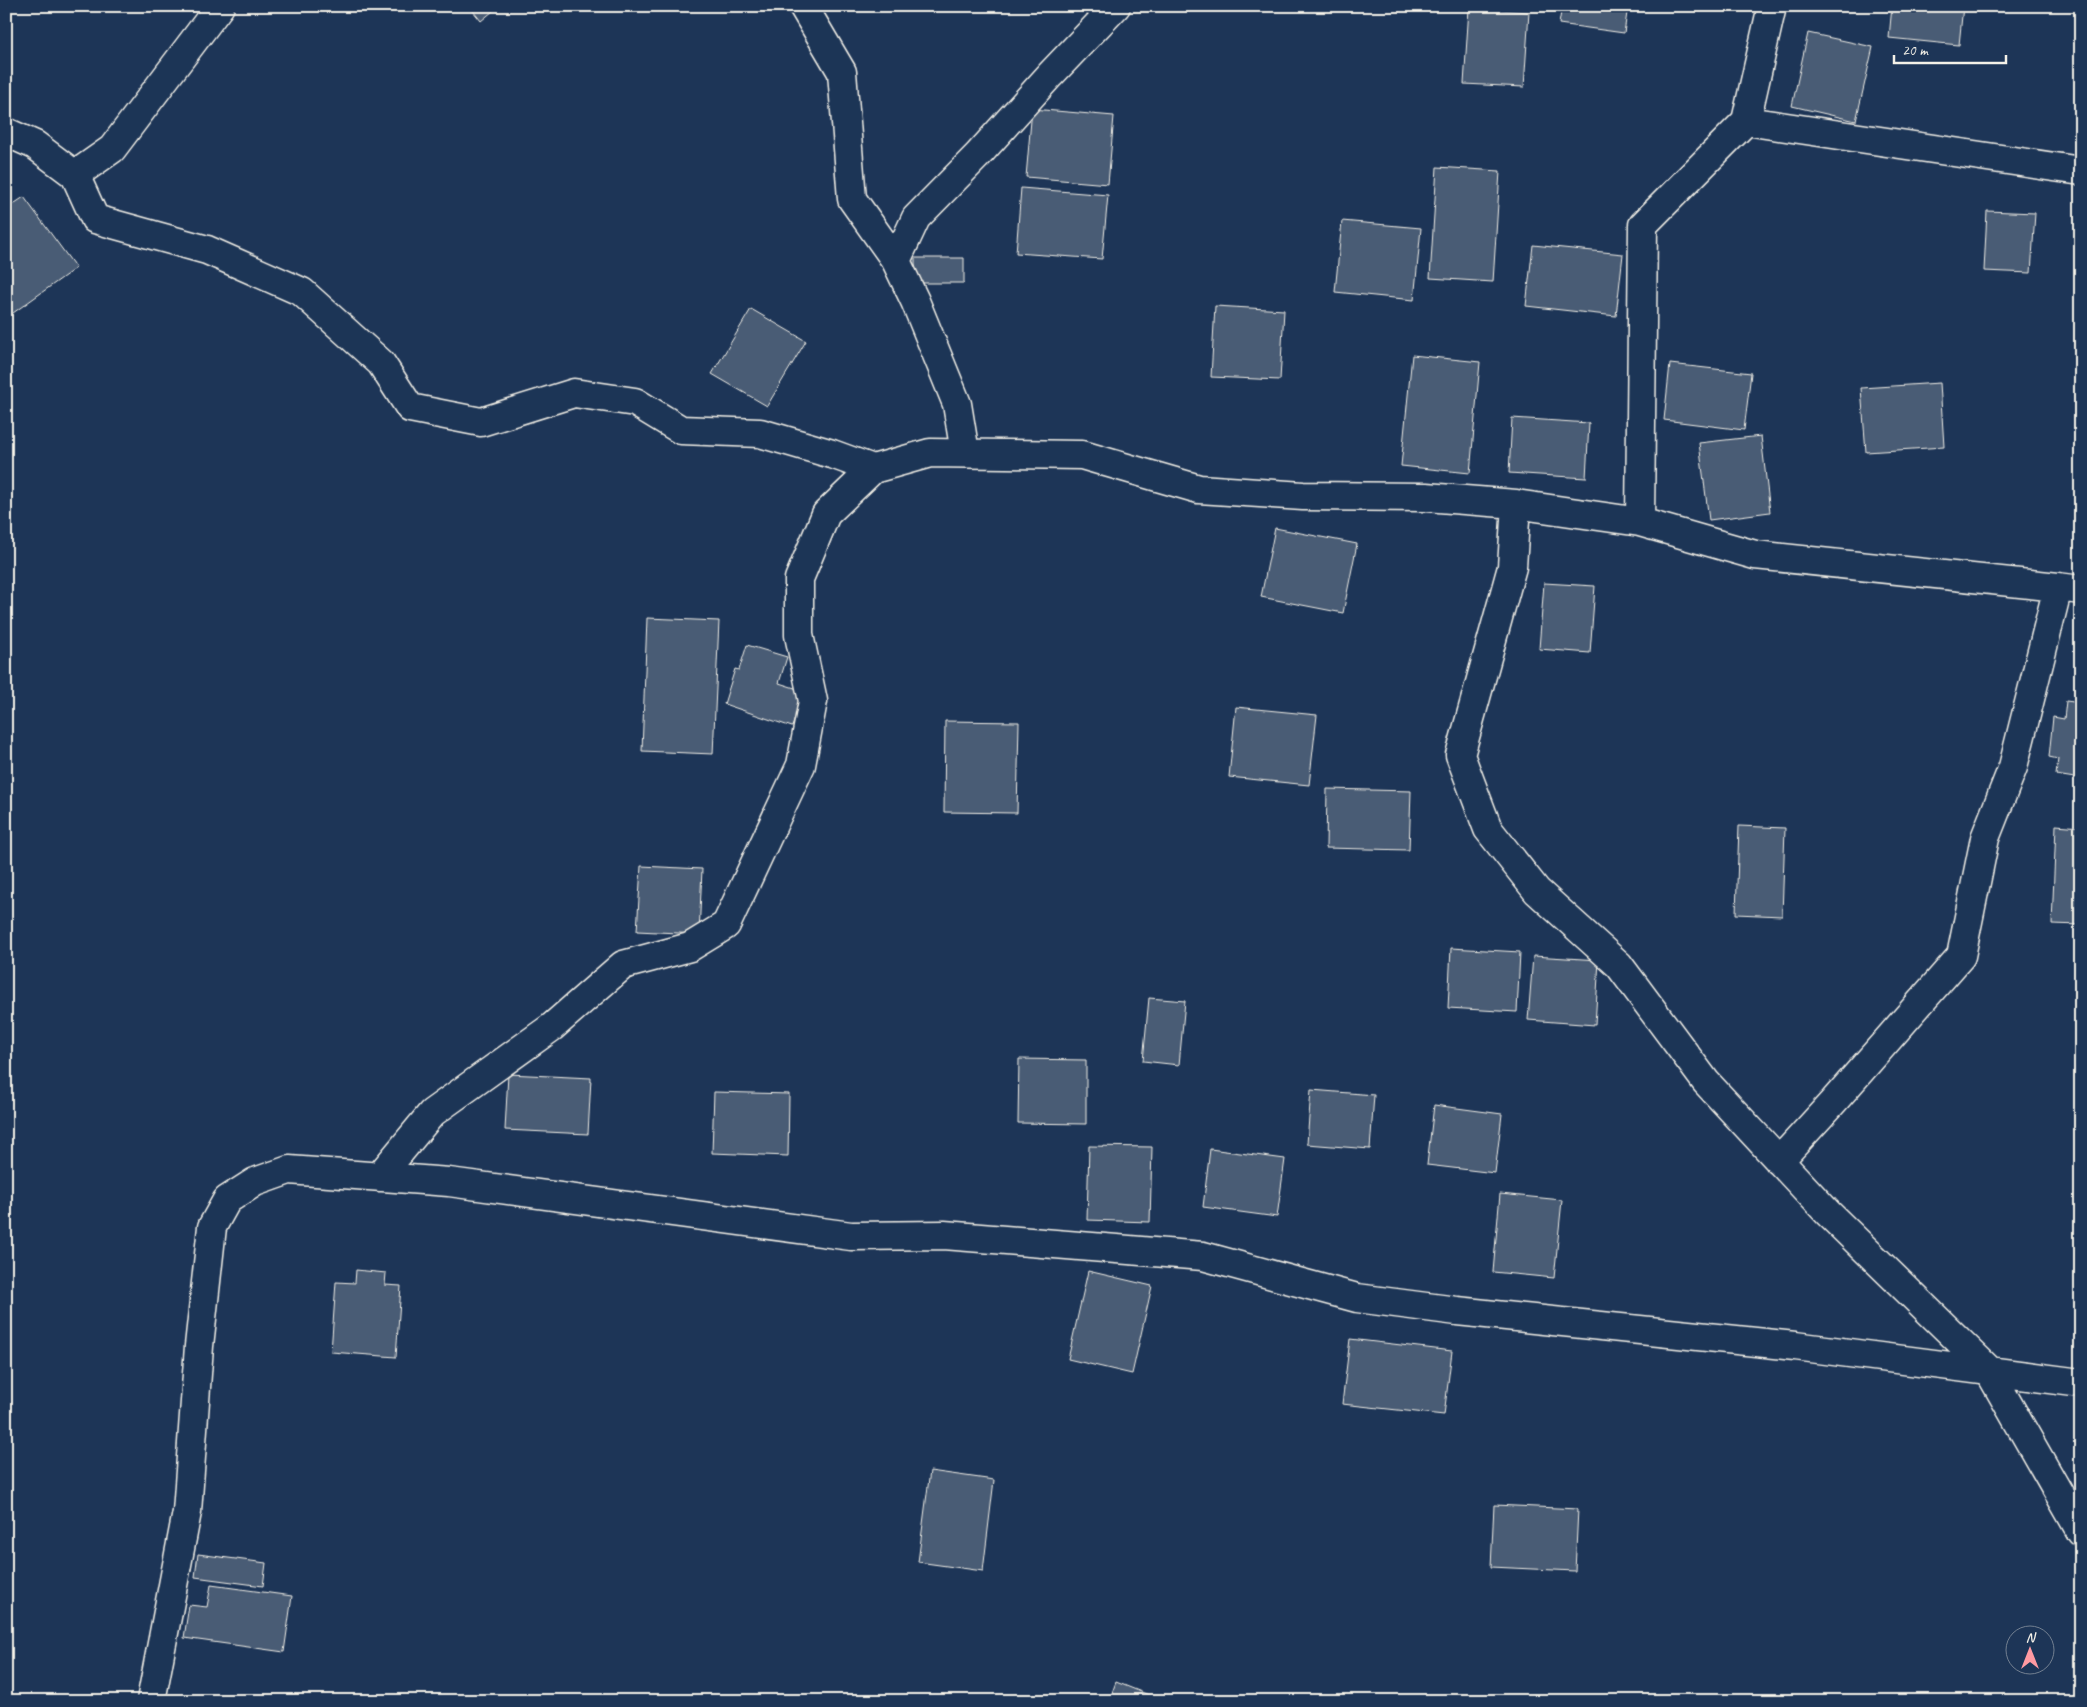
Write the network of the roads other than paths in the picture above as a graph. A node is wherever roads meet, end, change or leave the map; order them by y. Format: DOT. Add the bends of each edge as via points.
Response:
graph roads {
  1 [pos="220,6"];
  2 [pos="803,6"];
  3 [pos="1116,6"];
  4 [pos="1772,6"];
  5 [pos="1746,120"];
  6 [pos="6,132"];
  7 [pos="2081,171"];
  8 [pos="75,175"];
  9 [pos="896,261"];
  10 [pos="965,453"];
  11 [pos="873,470"];
  12 [pos="1516,504"];
  13 [pos="1640,522"];
  14 [pos="2069,589"];
  15 [pos="1778,1160"];
  16 [pos="379,1177"];
  17 [pos="1988,1369"];
  18 [pos="2081,1383"];
  19 [pos="2081,1532"];
  20 [pos="152,1701"];
  1 -- 8 [label="street" via="112,148"];
  2 -- 9 [label="street" via="842,72 852,199"];
  3 -- 9 [label="street" via="916,218"];
  4 -- 5 [label="street"];
  5 -- 7 [label="street"];
  5 -- 13 [label="street" via="1643,225"];
  6 -- 8 [label="street" via="35,145"];
  8 -- 11 [label="street" via="95,219 207,250 302,292 381,363 410,408 481,422 574,394 600,397 635,402 681,430 760,433"];
  9 -- 10 [label="street" via="956,404"];
  10 -- 11 [label="street" via="930,453"];
  10 -- 12 [label="street" via="1082,454 1199,489 1303,496 1426,497"];
  11 -- 16 [label="street" via="826,514 799,579 799,635 813,701 801,765 726,925 690,947 623,966 552,1026 432,1113"];
  12 -- 13 [label="street"];
  12 -- 15 [label="street" via="1512,567 1460,755 1488,829 1538,891 1619,966 1706,1082"];
  13 -- 14 [label="street" via="1755,556"];
  14 -- 15 [label="street" via="2013,767 1985,838 1961,956"];
  15 -- 17 [label="street" via="1828,1214"];
  16 -- 17 [label="street" via="449,1182 851,1236 944,1235 1203,1256 1357,1298"];
  16 -- 20 [label="street" via="289,1170 255,1182 226,1200 212,1227 199,1346 187,1512"];
  17 -- 18 [label="street"];
  17 -- 19 [label="street"];
}
